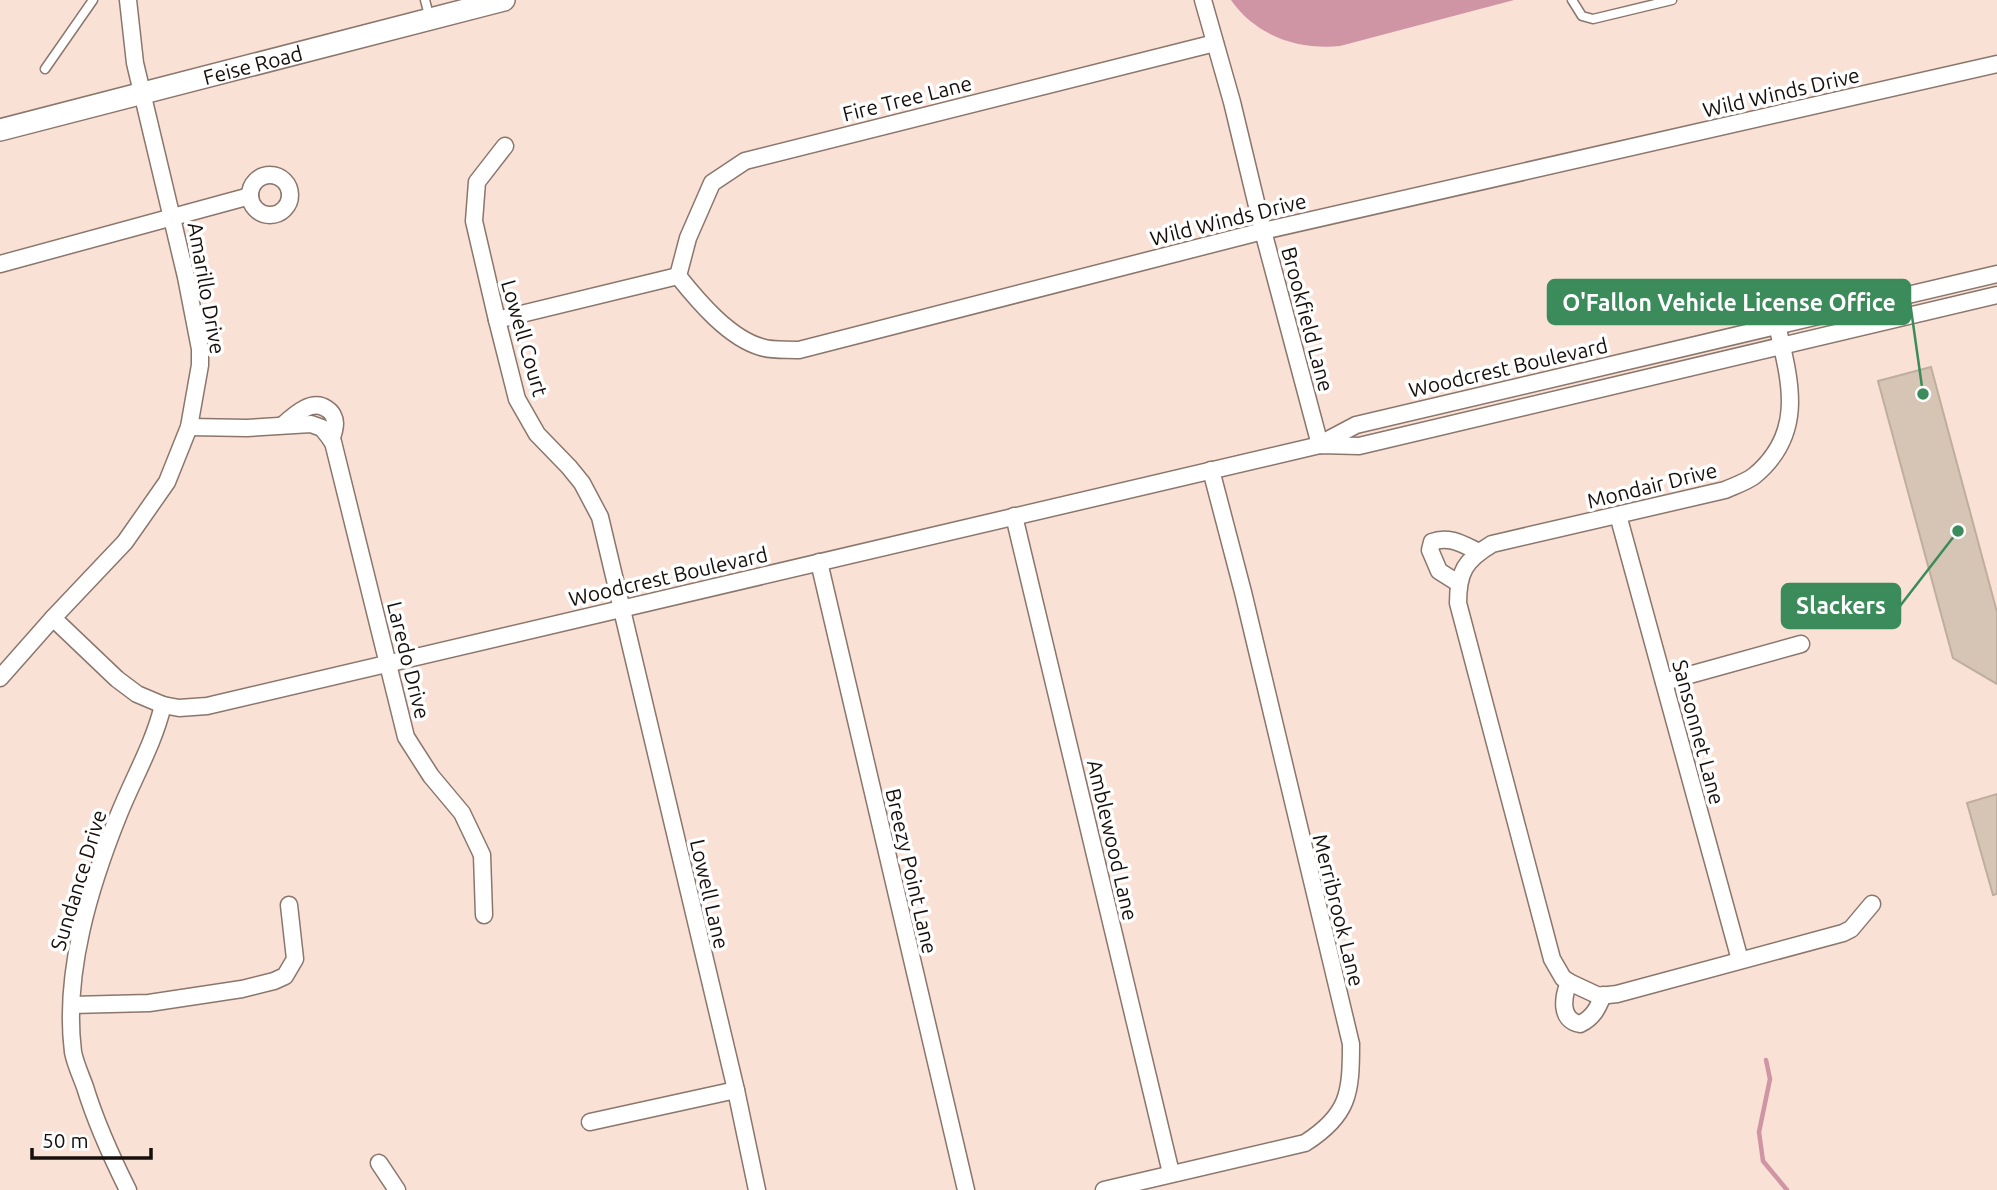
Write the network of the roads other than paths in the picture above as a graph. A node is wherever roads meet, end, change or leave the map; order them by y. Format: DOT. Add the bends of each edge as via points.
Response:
graph roads {
  1 [pos="93,0"];
  2 [pos="128,0"];
  3 [pos="502,0"];
  4 [pos="1203,0"];
  5 [pos="1572,0"];
  6 [pos="1672,0"];
  7 [pos="427,9"];
  8 [pos="1215,43"];
  9 [pos="1997,64"];
  10 [pos="45,69"];
  11 [pos="142,93"];
  12 [pos="0,130"];
  13 [pos="505,146"];
  14 [pos="250,197"];
  15 [pos="173,218"];
  16 [pos="1263,232"];
  17 [pos="0,264"];
  18 [pos="1997,274"];
  19 [pos="678,276"];
  20 [pos="1997,295"];
  21 [pos="497,320"];
  22 [pos="1777,325"];
  23 [pos="1782,346"];
  24 [pos="189,427"];
  25 [pos="1320,445"];
  26 [pos="1211,470"];
  27 [pos="1618,515"];
  28 [pos="1014,516"];
  29 [pos="1479,552"];
  30 [pos="819,562"];
  31 [pos="1458,583"];
  32 [pos="621,608"];
  33 [pos="53,618"];
  34 [pos="1801,644"];
  35 [pos="387,663"];
  36 [pos="0,678"];
  37 [pos="1664,682"];
  38 [pos="163,705"];
  39 [pos="1872,904"];
  40 [pos="289,905"];
  41 [pos="484,915"];
  42 [pos="1740,960"];
  43 [pos="1569,982"];
  44 [pos="1603,995"];
  45 [pos="72,1005"];
  46 [pos="736,1090"];
  47 [pos="590,1122"];
  48 [pos="380,1163"];
  49 [pos="1171,1173"];
  50 [pos="128,1190"];
  51 [pos="397,1190"];
  52 [pos="757,1190"];
  53 [pos="966,1190"];
  54 [pos="1104,1190"];
  1 -- 10 [label="lane"];
  2 -- 11 [label="street, Amarillo Drive"];
  3 -- 7 [label="main road, Feise Road"];
  4 -- 8 [label="street, Brookfield Lane"];
  5 -- 6 [label="lane" via="1582,16 1593,19"];
  7 -- 11 [label="main road, Feise Road"];
  8 -- 16 [label="street, Brookfield Lane"];
  8 -- 19 [label="street, Fire Tree Lane" via="745,161 712,183 688,238"];
  9 -- 16 [label="street, Wild Winds Drive"];
  11 -- 12 [label="main road, Feise Road"];
  11 -- 15 [label="street, Amarillo Drive"];
  13 -- 21 [label="street, Lowell Court" via="477,182 474,220"];
  14 -- 15 [label="street"];
  15 -- 17 [label="street"];
  15 -- 24 [label="street, Amarillo Drive" via="200,349"];
  16 -- 19 [label="street, Wild Winds Drive" via="799,350 761,347 738,336 700,304"];
  16 -- 25 [label="street, Brookfield Lane"];
  18 -- 22 [label="street, Woodcrest Boulevard"];
  19 -- 21 [label="street"];
  20 -- 23 [label="street, Woodcrest Boulevard"];
  21 -- 32 [label="street, Lowell Court" via="517,399 537,434 582,483 600,517"];
  22 -- 23 [label="street, Mondair Drive"];
  22 -- 25 [label="street, Woodcrest Boulevard" via="1356,425"];
  23 -- 25 [label="street, Woodcrest Boulevard" via="1359,446"];
  23 -- 27 [label="street, Mondair Drive" via="1791,396 1788,428 1774,456 1752,477 1725,490"];
  24 -- 33 [label="street, Amarillo Drive" via="167,482 125,542"];
  24 -- 35 [label="street, Laredo Drive" via="311,424 322,428 331,440"];
  25 -- 26 [label="street, Woodcrest Boulevard"];
  26 -- 28 [label="street, Woodcrest Boulevard"];
  26 -- 49 [label="street, Merribrook Lane" via="1351,1044 1351,1078 1341,1111 1305,1143"];
  27 -- 29 [label="street, Mondair Drive" via="1492,544"];
  27 -- 37 [label="street, Sansonnet Lane"];
  28 -- 30 [label="street, Woodcrest Boulevard"];
  28 -- 49 [label="street, Amblewood Lane"];
  29 -- 31 [label="street" via="1465,565"];
  29 -- 31 [label="street" via="1455,540 1432,542 1430,550 1439,571"];
  30 -- 32 [label="street, Woodcrest Boulevard"];
  30 -- 53 [label="street, Breezy Point Lane"];
  31 -- 43 [label="street" via="1458,603 1552,959"];
  32 -- 35 [label="street, Woodcrest Boulevard"];
  32 -- 46 [label="street, Lowell Lane"];
  33 -- 36 [label="street, Amarillo Drive"];
  33 -- 38 [label="street, Woodcrest Boulevard" via="117,679"];
  34 -- 37 [label="street"];
  35 -- 38 [label="street, Woodcrest Boulevard" via="207,706"];
  35 -- 41 [label="street, Laredo Drive" via="406,737 462,813 482,855"];
  37 -- 42 [label="street, Sansonnet Lane"];
  38 -- 45 [label="street, Sundance Drive" via="87,909 74,962"];
  39 -- 42 [label="street" via="1843,933"];
  40 -- 45 [label="street" via="295,958 285,976 242,989 149,1003"];
  42 -- 44 [label="street"];
  43 -- 44 [label="street"];
  43 -- 44 [label="street" via="1564,1009 1574,1023 1590,1017"];
  45 -- 50 [label="street, Sundance Drive" via="73,1053 96,1121"];
  46 -- 47 [label="street"];
  46 -- 52 [label="street, Lowell Lane"];
  48 -- 51 [label="street"];
  49 -- 54 [label="street, Merribrook Lane"];
}
